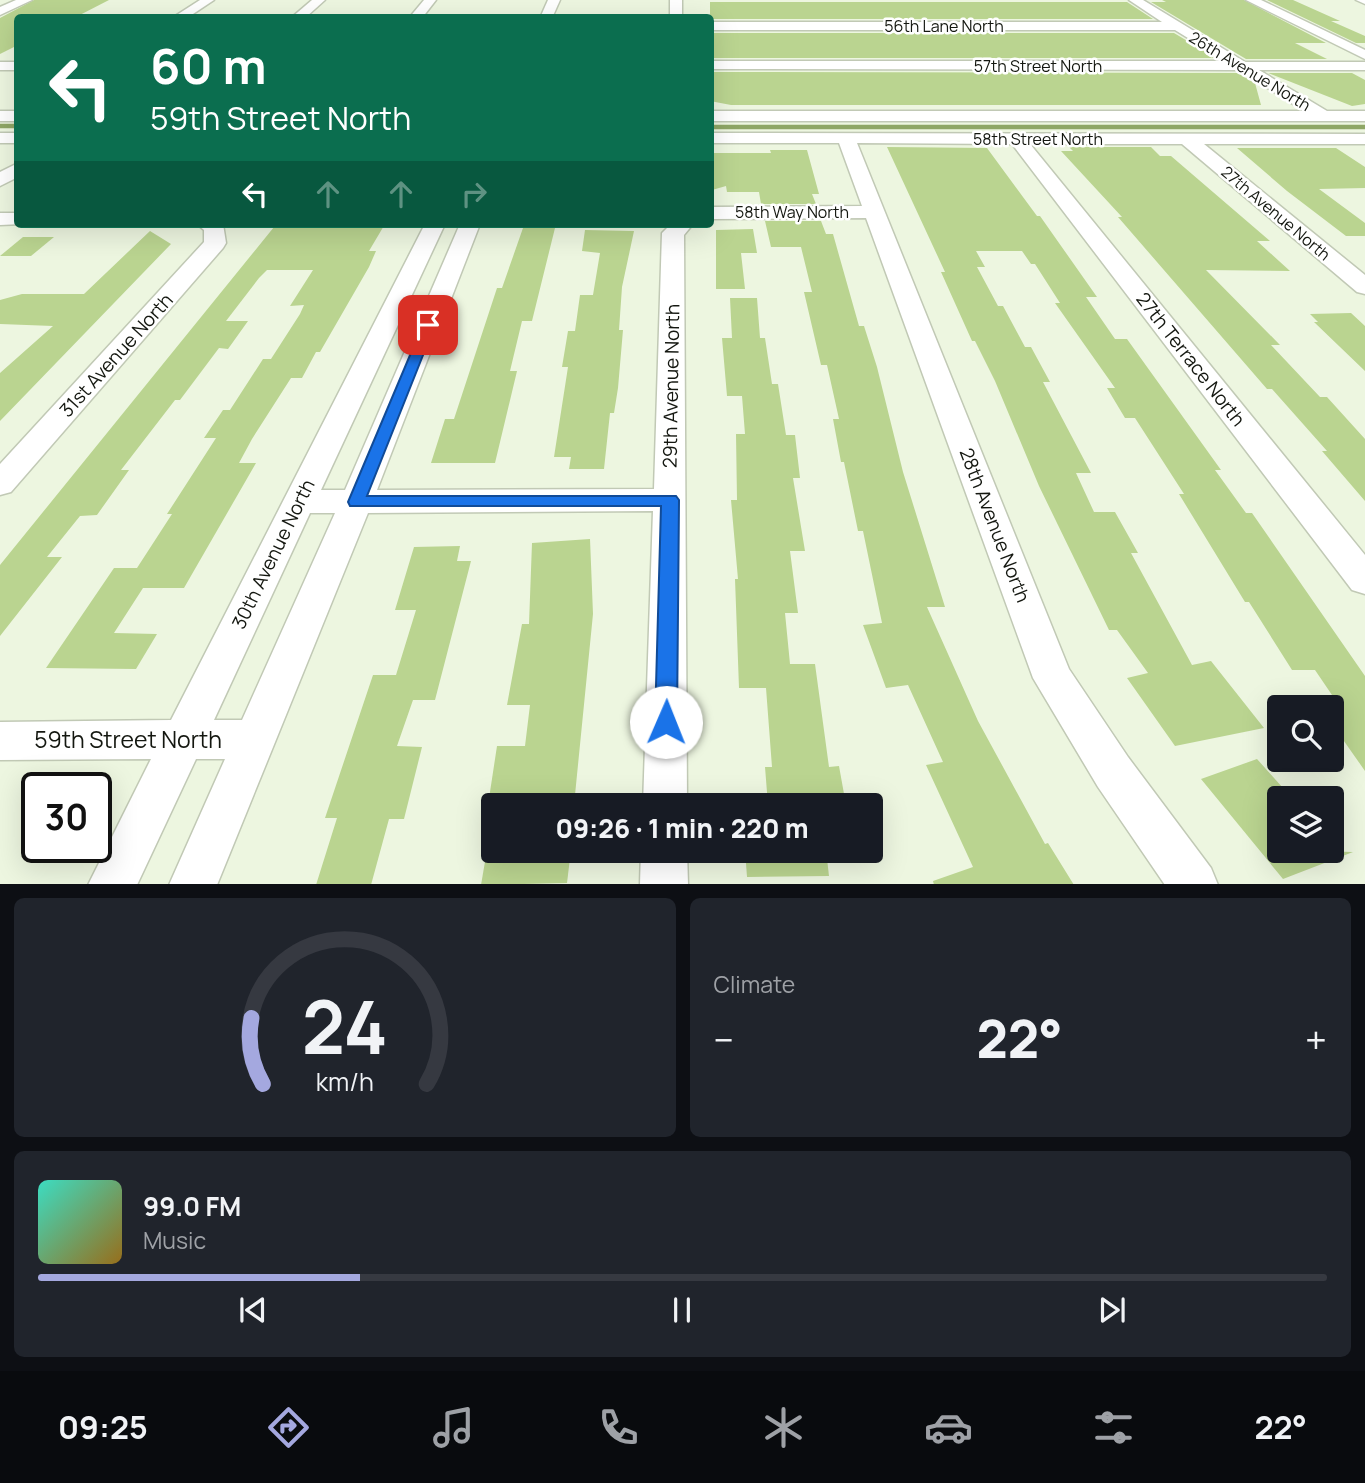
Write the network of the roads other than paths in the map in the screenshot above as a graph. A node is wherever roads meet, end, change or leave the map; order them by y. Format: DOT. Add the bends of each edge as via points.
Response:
graph roads {
  1 [pos="26,0"];
  2 [pos="208,0"];
  3 [pos="320,0"];
  4 [pos="430,0"];
  5 [pos="1135,0"];
  6 [pos="1252,0"];
  7 [pos="0,11"];
  8 [pos="185,14"];
  9 [pos="302,14"];
  10 [pos="418,14"];
  11 [pos="714,26"];
  12 [pos="1177,26"];
  13 [pos="1365,55"];
  14 [pos="714,65"];
  15 [pos="1243,66"];
  16 [pos="1365,66"];
  17 [pos="714,116"];
  18 [pos="1365,116"];
  19 [pos="1326,117"];
  20 [pos="714,138"];
  21 [pos="846,138"];
  22 [pos="1361,138"];
  23 [pos="1017,139"];
  24 [pos="1187,139"];
  25 [pos="874,212"];
  26 [pos="714,213"];
  27 [pos="214,228"];
  28 [pos="433,228"];
  29 [pos="468,228"];
  30 [pos="679,228"];
  31 [pos="1365,287"];
  32 [pos="0,484"];
  33 [pos="670,500"];
  34 [pos="298,502"];
  35 [pos="356,502"];
  36 [pos="1365,580"];
  37 [pos="255,739"];
  38 [pos="0,741"];
  39 [pos="183,741"];
  40 [pos="665,793"];
  41 [pos="664,863"];
  42 [pos="111,884"];
  43 [pos="193,884"];
  44 [pos="664,884"];
  45 [pos="1194,884"];
  1 -- 7 [label="street"];
  2 -- 8 [label="street"];
  3 -- 9 [label="street"];
  4 -- 10 [label="street"];
  5 -- 12 [label="street, 26th Avenue North"];
  6 -- 13 [label="street"];
  11 -- 12 [label="street, 56th Lane North"];
  12 -- 15 [label="street, 26th Avenue North"];
  14 -- 15 [label="street, 57th Street North"];
  15 -- 16 [label="street, 57th Street North"];
  15 -- 19 [label="street, 26th Avenue North"];
  17 -- 19 [label="street, 58th Street North"];
  18 -- 19 [label="street, 58th Street North"];
  19 -- 22 [label="street, 26th Avenue North"];
  20 -- 21 [label="street, 58th Street North"];
  21 -- 23 [label="street, 58th Street North"];
  21 -- 25 [label="street, 28th Avenue North"];
  22 -- 24 [label="street, 58th Street North"];
  23 -- 24 [label="street, 58th Street North"];
  23 -- 36 [label="street, 27th Terrace North"];
  24 -- 31 [label="street, 27th Avenue North"];
  25 -- 26 [label="street, 58th Way North"];
  25 -- 45 [label="street, 28th Avenue North" via="1054,678 1112,772"];
  27 -- 32 [label="street, 31st Avenue North" via="215,243"];
  28 -- 34 [label="street, 30th Avenue North"];
  29 -- 35 [label="street"];
  30 -- 33 [label="street, 29th Avenue North" via="673,233"];
  33 -- 35 [label="street"];
  33 -- 40 [label="street, 29th Avenue North"];
  34 -- 35 [label="street"];
  34 -- 39 [label="street, 30th Avenue North"];
  35 -- 37 [label="street"];
  37 -- 39 [label="street, 59th Street North"];
  37 -- 43 [label="street"];
  38 -- 39 [label="street, 59th Street North"];
  39 -- 42 [label="street, 30th Avenue North"];
  41 -- 44 [label="street"];
}
